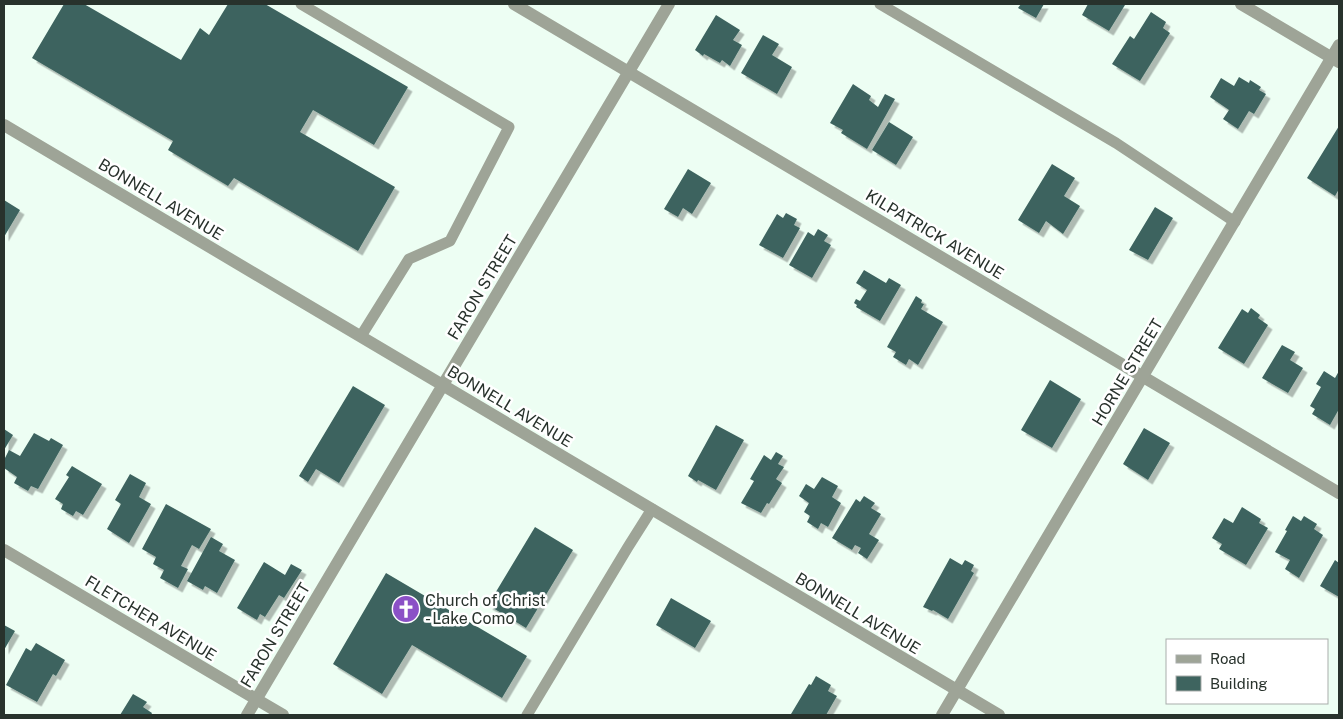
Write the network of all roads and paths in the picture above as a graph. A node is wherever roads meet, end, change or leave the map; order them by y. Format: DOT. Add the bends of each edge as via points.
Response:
graph roads {
  1 [pos="301,4"];
  2 [pos="514,4"];
  3 [pos="669,4"];
  4 [pos="880,4"];
  5 [pos="1241,4"];
  6 [pos="1339,45"];
  7 [pos="1336,60"];
  8 [pos="629,72"];
  9 [pos="4,125"];
  10 [pos="1234,222"];
  11 [pos="361,336"];
  12 [pos="1143,376"];
  13 [pos="443,385"];
  14 [pos="1339,493"];
  15 [pos="652,509"];
  16 [pos="4,550"];
  17 [pos="957,690"];
  18 [pos="256,700"];
  19 [pos="247,715"];
  20 [pos="283,715"];
  21 [pos="527,715"];
  22 [pos="942,715"];
  23 [pos="999,715"];
  1 -- 11 [label="lane" via="509,127 450,241 409,259"];
  2 -- 8 [label="street, KILPATRICK AVENUE"];
  3 -- 8 [label="street, FARON STREET"];
  4 -- 10 [label="lane" via="1116,143"];
  5 -- 7 [label="street"];
  6 -- 7 [label="street, HORNE STREET"];
  7 -- 10 [label="street, HORNE STREET"];
  8 -- 12 [label="street, KILPATRICK AVENUE"];
  8 -- 13 [label="street, FARON STREET"];
  9 -- 11 [label="street, BONNELL AVENUE"];
  10 -- 12 [label="street, HORNE STREET"];
  11 -- 13 [label="street, BONNELL AVENUE"];
  12 -- 14 [label="street, KILPATRICK AVENUE"];
  12 -- 17 [label="street, HORNE STREET"];
  13 -- 15 [label="street, BONNELL AVENUE"];
  13 -- 18 [label="street, FARON STREET"];
  15 -- 17 [label="street, BONNELL AVENUE"];
  15 -- 21 [label="lane"];
  16 -- 18 [label="street, FLETCHER AVENUE"];
  17 -- 22 [label="street, HORNE STREET"];
  17 -- 23 [label="street, BONNELL AVENUE"];
  18 -- 19 [label="street, FARON STREET"];
  18 -- 20 [label="street, FLETCHER AVENUE"];
}
